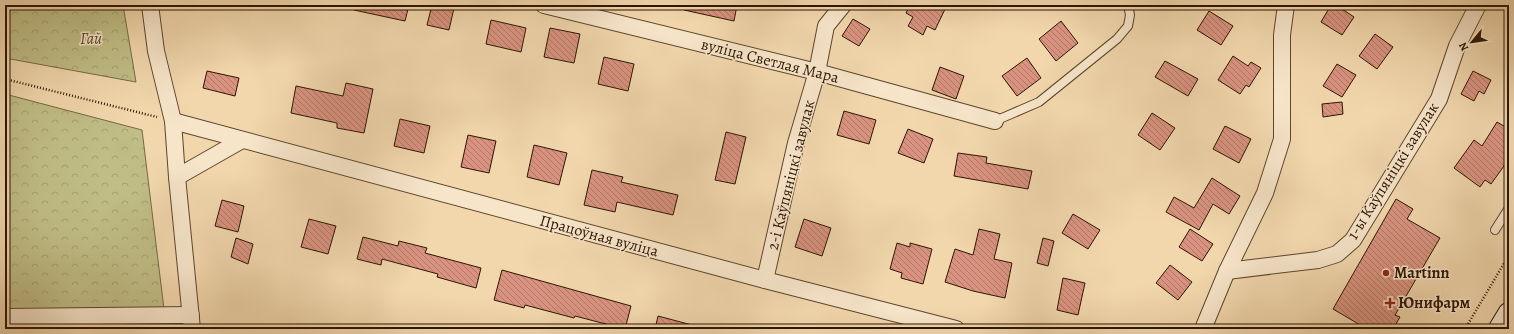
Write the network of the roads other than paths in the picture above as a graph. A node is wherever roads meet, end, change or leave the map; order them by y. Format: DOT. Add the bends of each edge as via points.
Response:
graph roads {
  1 [pos="150,5"];
  2 [pos="544,5"];
  3 [pos="843,5"];
  4 [pos="1128,5"];
  5 [pos="1286,5"];
  6 [pos="1478,5"];
  7 [pos="817,72"];
  8 [pos="995,120"];
  9 [pos="173,121"];
  10 [pos="242,140"];
  11 [pos="177,177"];
  12 [pos="1509,208"];
  13 [pos="1495,230"];
  14 [pos="1227,271"];
  15 [pos="765,280"];
  16 [pos="1509,314"];
  17 [pos="5,317"];
  18 [pos="192,322"];
  19 [pos="956,329"];
  20 [pos="1203,329"];
  21 [pos="1500,329"];
  1 -- 9 [label="street" via="156,51"];
  2 -- 7 [label="street, вуліца Светлая Мара"];
  3 -- 7 [label="street, 2-і Каўпяніцкі завулак" via="826,26"];
  4 -- 8 [label="lane" via="1128,26 1117,39 1039,102"];
  5 -- 14 [label="street" via="1282,35 1282,139 1265,192"];
  6 -- 14 [label="street, 1-ы Каўпяніцкі завулак" via="1457,46 1439,100 1353,240 1336,254 1318,260"];
  7 -- 8 [label="street, вуліца Светлая Мара"];
  7 -- 15 [label="street, 2-і Каўпяніцкі завулак" via="796,143"];
  9 -- 10 [label="street, Працоўная вуліца"];
  9 -- 11 [label="street"];
  10 -- 11 [label="street"];
  10 -- 15 [label="street, Працоўная вуліца"];
  11 -- 18 [label="street"];
  12 -- 13 [label="lane"];
  14 -- 20 [label="street"];
  15 -- 19 [label="street, Працоўная вуліца"];
  16 -- 21 [label="main road"];
  17 -- 18 [label="street"];
}
